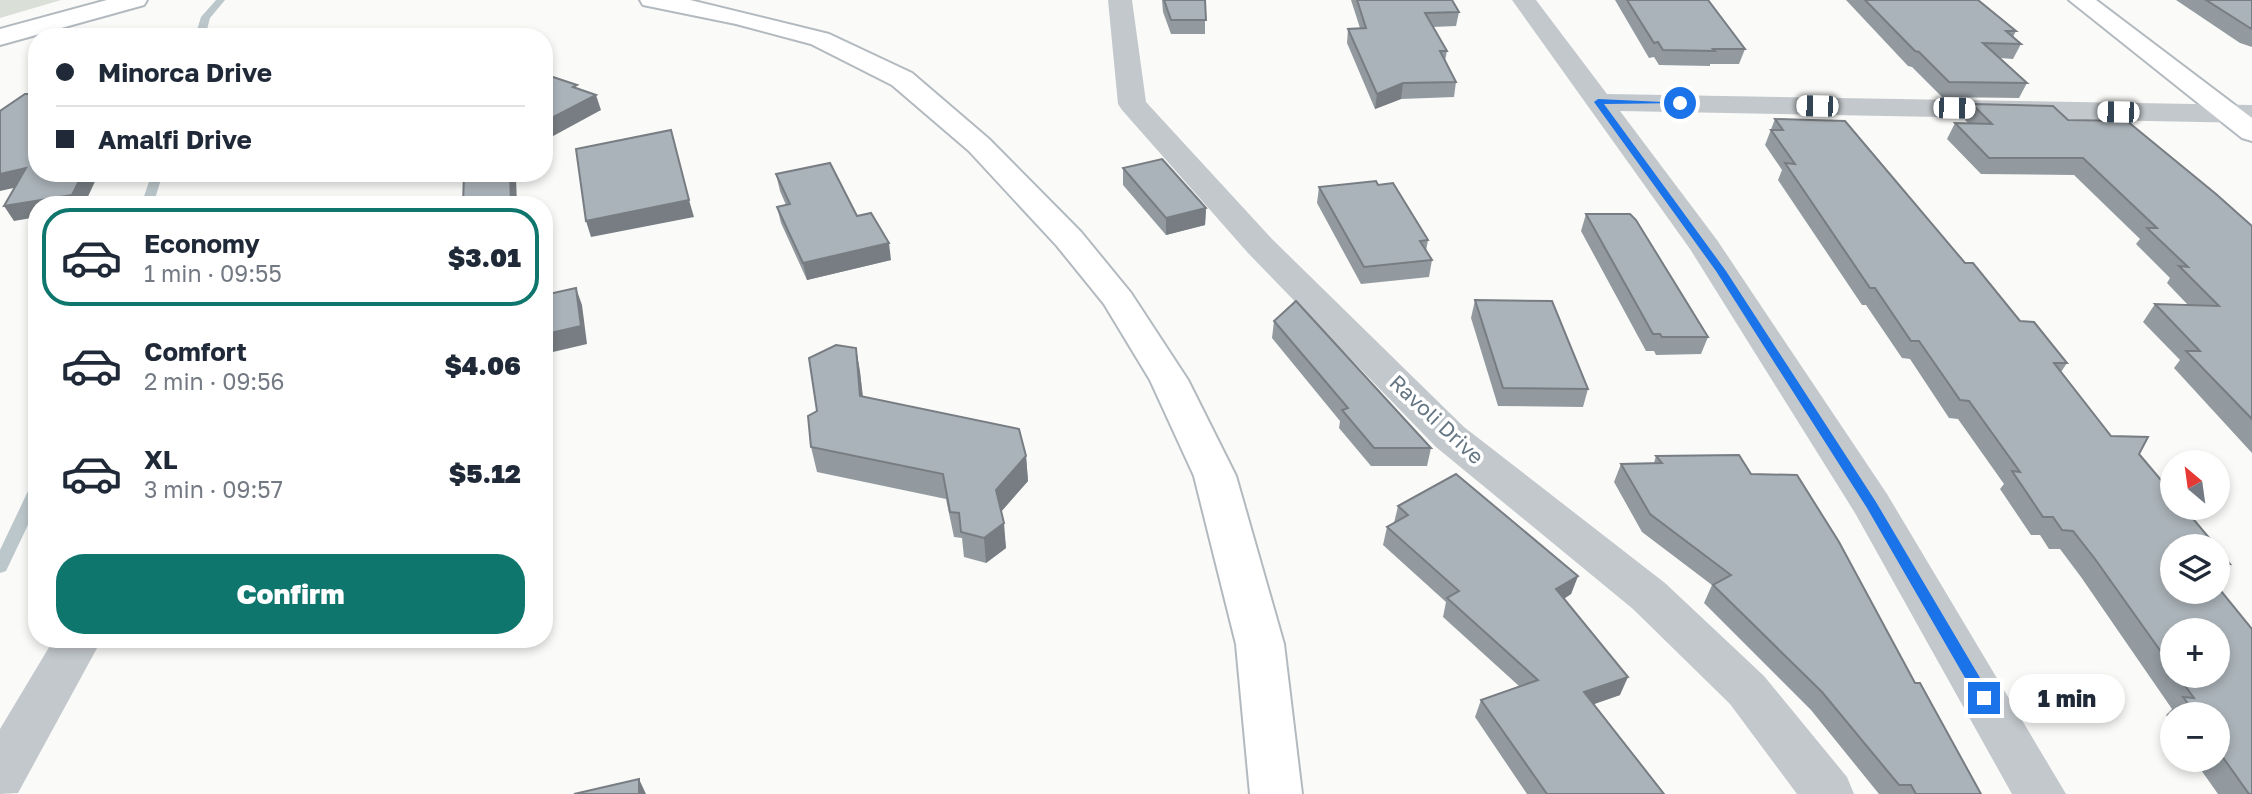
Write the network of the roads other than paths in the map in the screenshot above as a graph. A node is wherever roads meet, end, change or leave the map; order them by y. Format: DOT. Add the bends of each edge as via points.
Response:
graph roads {
  1 [pos="135,0"];
  2 [pos="652,0"];
  3 [pos="1120,0"];
  4 [pos="1524,0"];
  5 [pos="2081,0"];
  6 [pos="33,28"];
  7 [pos="28,29"];
  8 [pos="0,37"];
  9 [pos="1598,102"];
  10 [pos="2240,114"];
  11 [pos="2252,132"];
  12 [pos="73,648"];
  13 [pos="0,777"];
  14 [pos="1276,794"];
  15 [pos="1828,794"];
  16 [pos="2040,794"];
  1 -- 6 [label="main road"];
  2 -- 14 [label="main road" via="820,39 902,79 979,145 1069,239 1119,300 1169,380 1215,476 1261,644"];
  3 -- 15 [label="street, Ravoli Drive" via="1132,104 1260,246 1450,437 1649,596 1747,690"];
  4 -- 9 [label="street"];
  5 -- 10 [label="main road"];
  7 -- 8 [label="main road"];
  9 -- 10 [label="street"];
  9 -- 16 [label="street" via="1705,247 1872,505"];
  10 -- 11 [label="main road"];
  12 -- 13 [label="street"];
}
